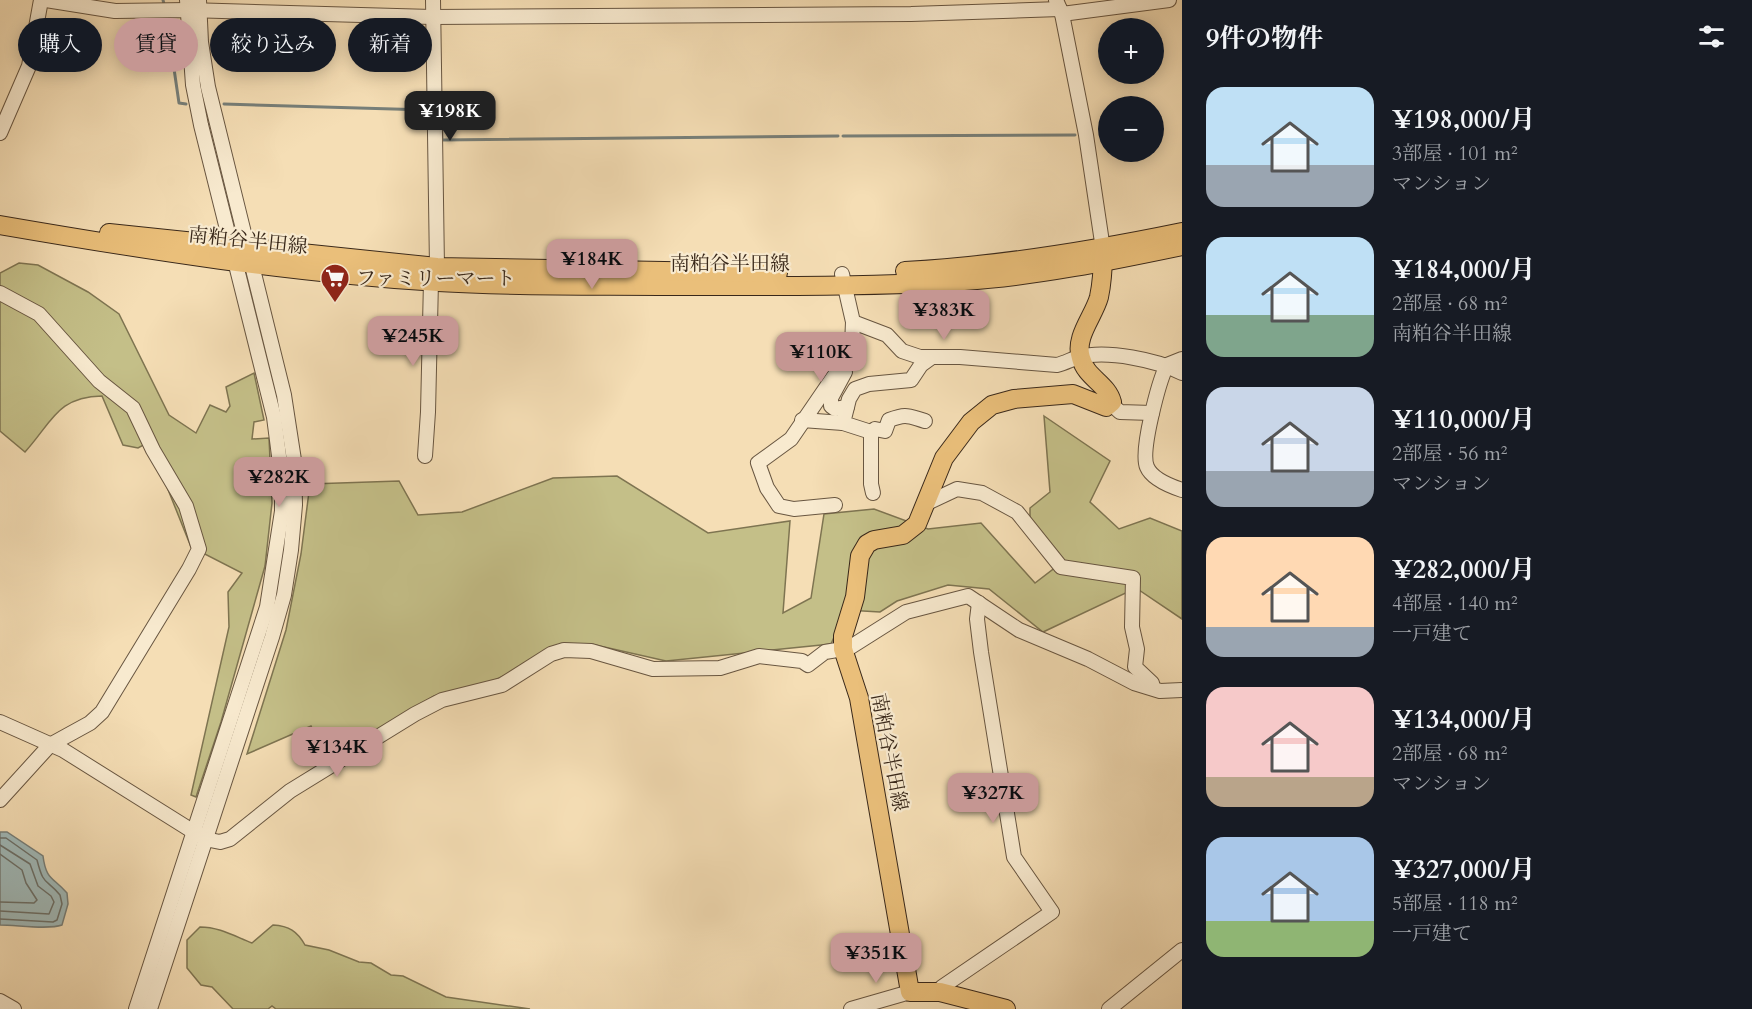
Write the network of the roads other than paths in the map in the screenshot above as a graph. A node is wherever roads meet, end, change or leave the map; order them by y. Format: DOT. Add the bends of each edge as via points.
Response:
graph roads {
  1 [pos="41,0"];
  2 [pos="45,0"];
  3 [pos="433,0"];
  4 [pos="1169,0"];
  5 [pos="189,6"];
  6 [pos="1059,8"];
  7 [pos="432,18"];
  8 [pos="0,134"];
  9 [pos="0,218"];
  10 [pos="0,225"];
  11 [pos="1182,232"];
  12 [pos="1182,246"];
  13 [pos="241,256"];
  14 [pos="1103,256"];
  15 [pos="434,274"];
  16 [pos="844,279"];
  17 [pos="0,294"];
  18 [pos="859,325"];
  19 [pos="932,357"];
  20 [pos="1080,357"];
  21 [pos="1182,359"];
  22 [pos="1167,365"];
  23 [pos="1182,373"];
  24 [pos="1110,404"];
  25 [pos="847,407"];
  26 [pos="1152,413"];
  27 [pos="802,420"];
  28 [pos="925,421"];
  29 [pos="843,423"];
  30 [pos="871,432"];
  31 [pos="425,456"];
  32 [pos="1182,490"];
  33 [pos="873,493"];
  34 [pos="925,504"];
  35 [pos="835,505"];
  36 [pos="979,603"];
  37 [pos="843,649"];
  38 [pos="1153,688"];
  39 [pos="1182,690"];
  40 [pos="0,722"];
  41 [pos="50,745"];
  42 [pos="0,800"];
  43 [pos="199,836"];
  44 [pos="1182,950"];
  45 [pos="910,992"];
  46 [pos="940,992"];
  47 [pos="0,1001"];
  48 [pos="14,1009"];
  49 [pos="136,1009"];
  50 [pos="150,1009"];
  51 [pos="851,1009"];
  52 [pos="1006,1009"];
  53 [pos="1109,1009"];
  1 -- 8 [label="street" via="28,66"];
  2 -- 5 [label="street" via="115,11"];
  3 -- 7 [label="street"];
  4 -- 6 [label="street"];
  5 -- 7 [label="street"];
  5 -- 13 [label="street" via="201,125"];
  6 -- 7 [label="street" via="911,14"];
  6 -- 14 [label="street" via="1086,135"];
  7 -- 15 [label="street"];
  9 -- 13 [label="main road, 南粕谷半田線"];
  10 -- 13 [label="main road, 南粕谷半田線" via="149,252"];
  11 -- 14 [label="main road, 南粕谷半田線"];
  12 -- 14 [label="main road, 南粕谷半田線"];
  13 -- 15 [label="main road, 南粕谷半田線"];
  13 -- 43 [label="street" via="286,405 294,460 295,505 284,595 272,637"];
  14 -- 16 [label="main road, 南粕谷半田線"];
  14 -- 20 [label="main road" via="1098,298 1084,329"];
  15 -- 16 [label="main road, 南粕谷半田線" via="567,272"];
  15 -- 31 [label="street"];
  16 -- 18 [label="street"];
  17 -- 41 [label="street" via="39,314 99,381 133,408 186,506 199,549 102,712"];
  18 -- 19 [label="street" via="887,335 909,355"];
  18 -- 25 [label="street" via="860,345 831,398 835,409"];
  18 -- 27 [label="street" via="849,351"];
  19 -- 20 [label="street" via="1057,365"];
  19 -- 25 [label="street" via="911,380 855,389"];
  20 -- 22 [label="street" via="1118,357"];
  20 -- 24 [label="main road" via="1089,374 1110,393"];
  21 -- 22 [label="street"];
  22 -- 23 [label="street"];
  22 -- 26 [label="street" via="1158,383"];
  24 -- 26 [label="street" via="1120,412"];
  24 -- 34 [label="main road, 南粕谷半田線" via="1106,407 1073,394 992,405 953,443"];
  25 -- 29 [label="street"];
  26 -- 32 [label="street" via="1147,467 1165,483"];
  27 -- 29 [label="street"];
  27 -- 35 [label="street" via="786,443 758,463 767,488 784,508"];
  28 -- 30 [label="street" via="911,415 898,416 889,420 885,431"];
  29 -- 30 [label="street"];
  30 -- 33 [label="street"];
  34 -- 37 [label="main road, 南粕谷半田線" via="911,530 874,540 864,548"];
  34 -- 38 [label="street" via="957,489 982,493 1017,512 1064,569 1133,578 1136,667"];
  36 -- 37 [label="street" via="968,596 906,612"];
  36 -- 38 [label="street" via="1019,630"];
  36 -- 46 [label="street" via="981,652 1014,857 1052,912"];
  37 -- 43 [label="street" via="825,652 808,665 759,656 720,668 653,669 591,651 564,650 502,685 442,700 415,714 290,790 230,839 220,842"];
  37 -- 45 [label="main road, 南粕谷半田線" via="859,698"];
  38 -- 39 [label="street"];
  40 -- 41 [label="street"];
  41 -- 42 [label="street"];
  41 -- 43 [label="street"];
  43 -- 49 [label="street"];
  43 -- 50 [label="street"];
  44 -- 53 [label="street"];
  45 -- 46 [label="main road"];
  45 -- 51 [label="street"];
  46 -- 52 [label="main road"];
  47 -- 48 [label="street"];
}
